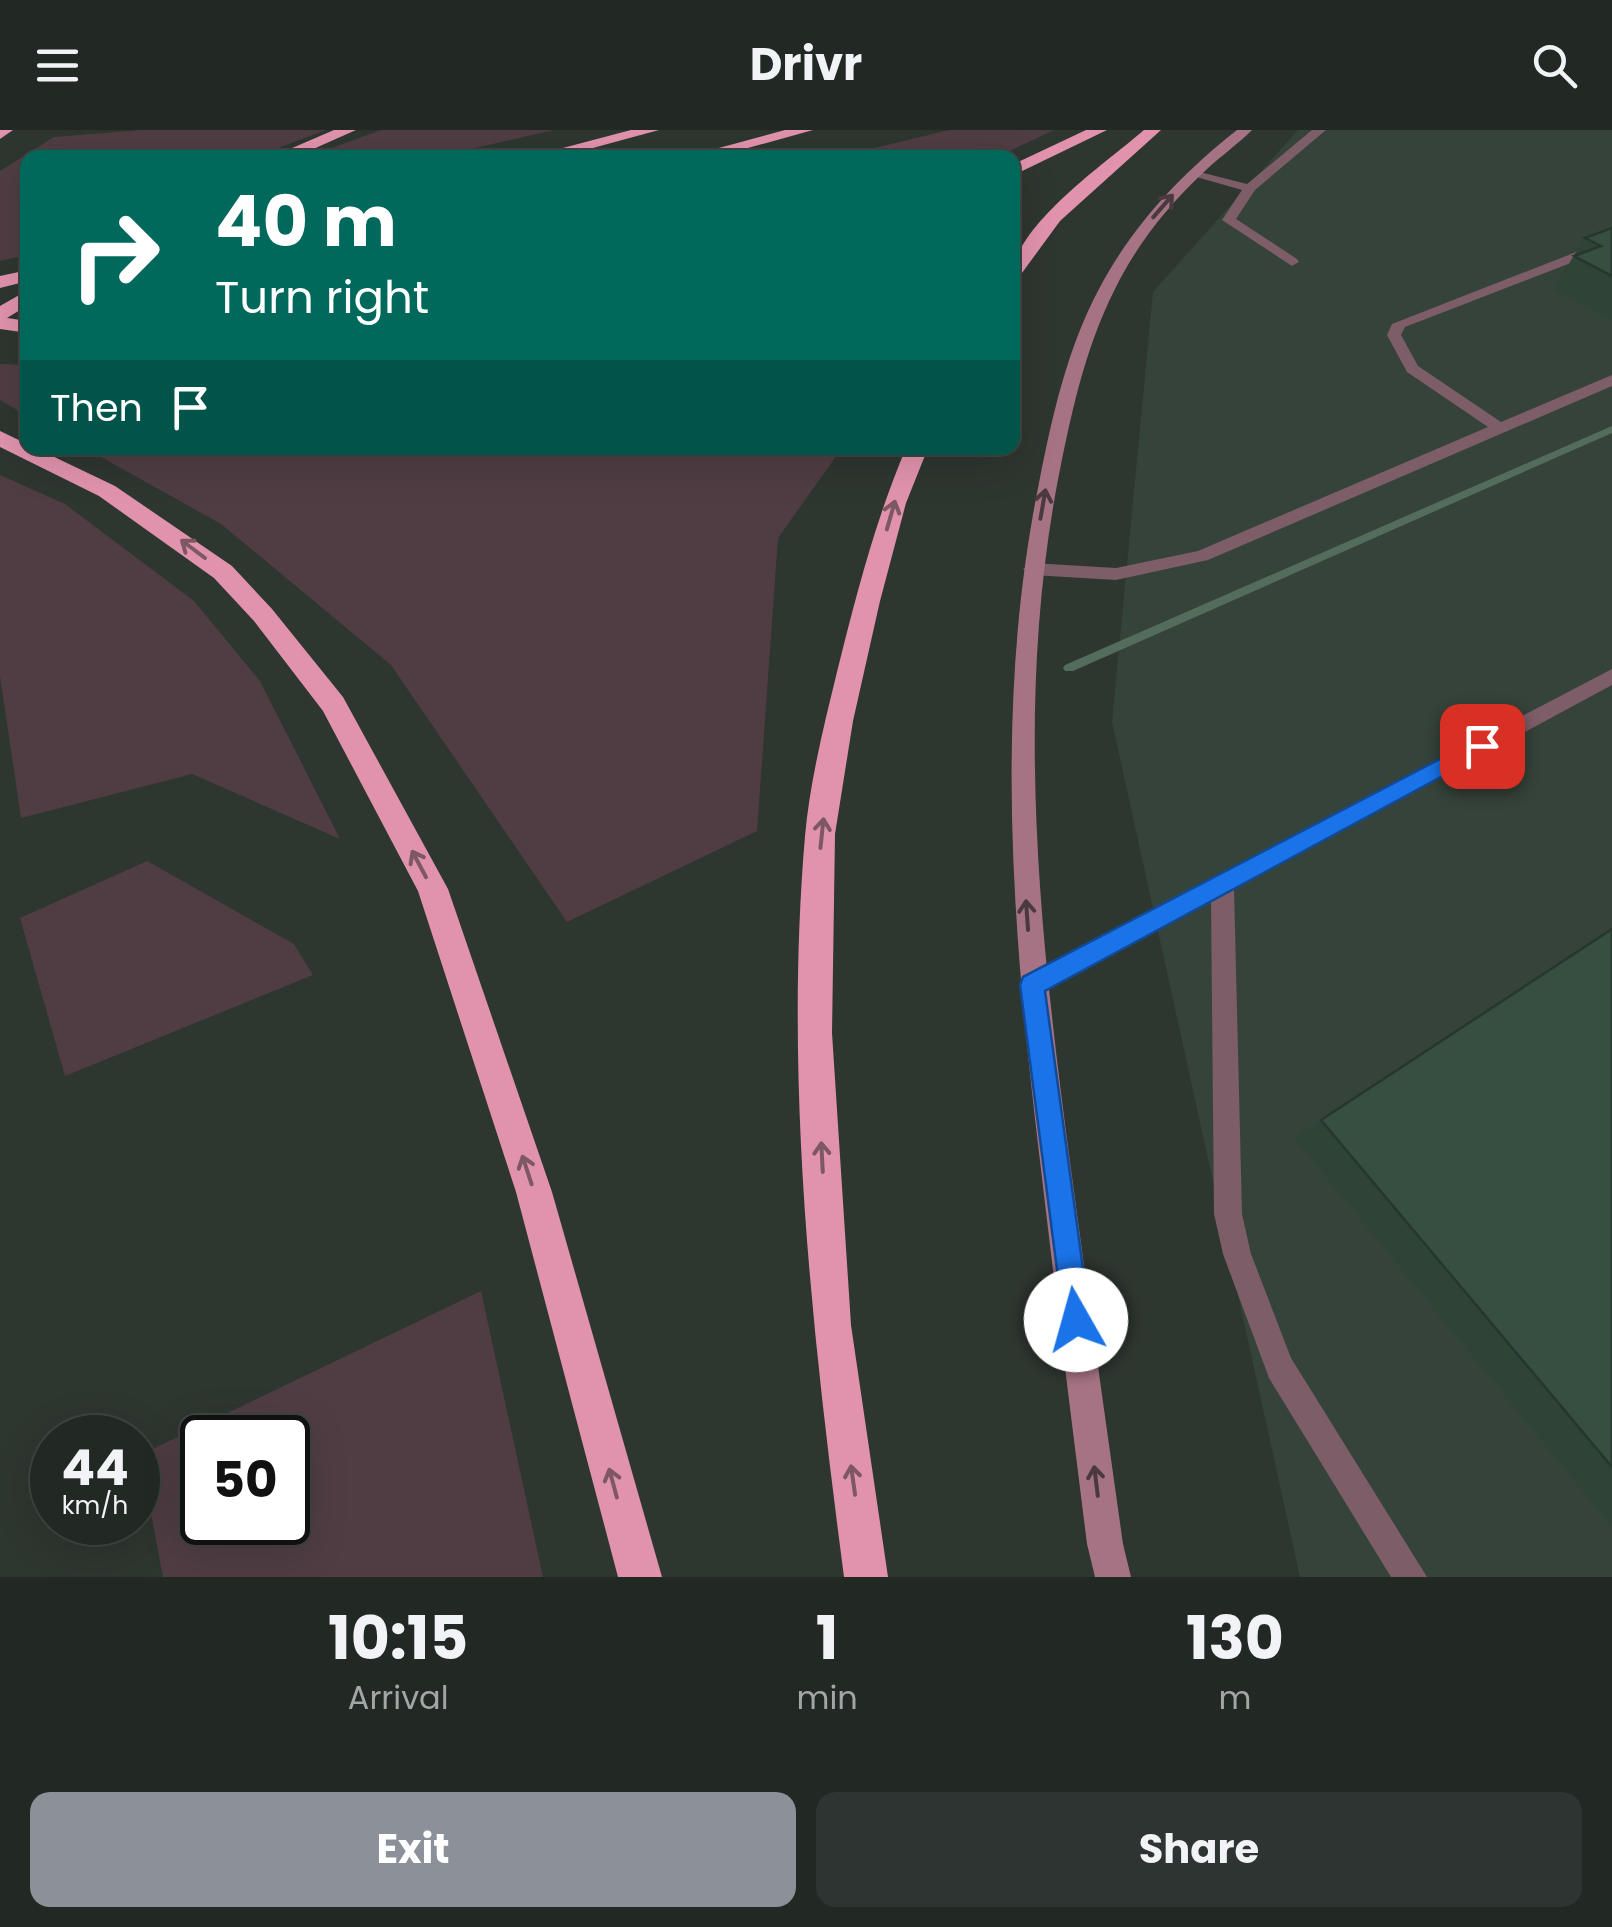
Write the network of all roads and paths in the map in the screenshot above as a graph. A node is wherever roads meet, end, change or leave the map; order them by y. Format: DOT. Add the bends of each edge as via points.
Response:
graph roads {
  1 [pos="348,130"];
  2 [pos="651,130"];
  3 [pos="805,130"];
  4 [pos="1100,130"];
  5 [pos="1153,130"];
  6 [pos="1245,130"];
  7 [pos="1320,130"];
  8 [pos="297,150"];
  9 [pos="567,150"];
  10 [pos="723,150"];
  11 [pos="1020,168"];
  12 [pos="1192,174"];
  13 [pos="1250,188"];
  14 [pos="1612,242"];
  15 [pos="1020,262"];
  16 [pos="1292,262"];
  17 [pos="1612,380"];
  18 [pos="1500,428"];
  19 [pos="37,455"];
  20 [pos="914,455"];
  21 [pos="1032,570"];
  22 [pos="1612,676"];
  23 [pos="1222,884"];
  24 [pos="1032,985"];
  25 [pos="640,1577"];
  26 [pos="866,1577"];
  27 [pos="1112,1577"];
  28 [pos="1410,1577"];
  1 -- 8 [label="highway"];
  2 -- 9 [label="highway"];
  3 -- 10 [label="highway"];
  4 -- 11 [label="highway"];
  5 -- 15 [label="highway" via="1054,218"];
  6 -- 12 [label="main road"];
  7 -- 13 [label="lane"];
  12 -- 13 [label="lane"];
  21 -- 12 [label="main road, one-way" via="1071,379 1094,315 1154,216"];
  13 -- 16 [label="lane" via="1229,220"];
  14 -- 18 [label="lane" via="1400,324 1394,335 1412,369"];
  17 -- 18 [label="lane"];
  18 -- 21 [label="lane" via="1202,556 1116,574"];
  25 -- 19 [label="highway, one-way" via="534,1192 433,889 333,704 223,572"];
  26 -- 20 [label="highway, one-way" via="830,1306 815,1033 820,834 867,601"];
  24 -- 21 [label="main road, one-way" via="1020,818"];
  22 -- 23 [label="lane"];
  23 -- 24 [label="lane"];
  23 -- 28 [label="lane" via="1228,1214 1236,1254 1280,1368"];
  27 -- 24 [label="main road, one-way"];
}
